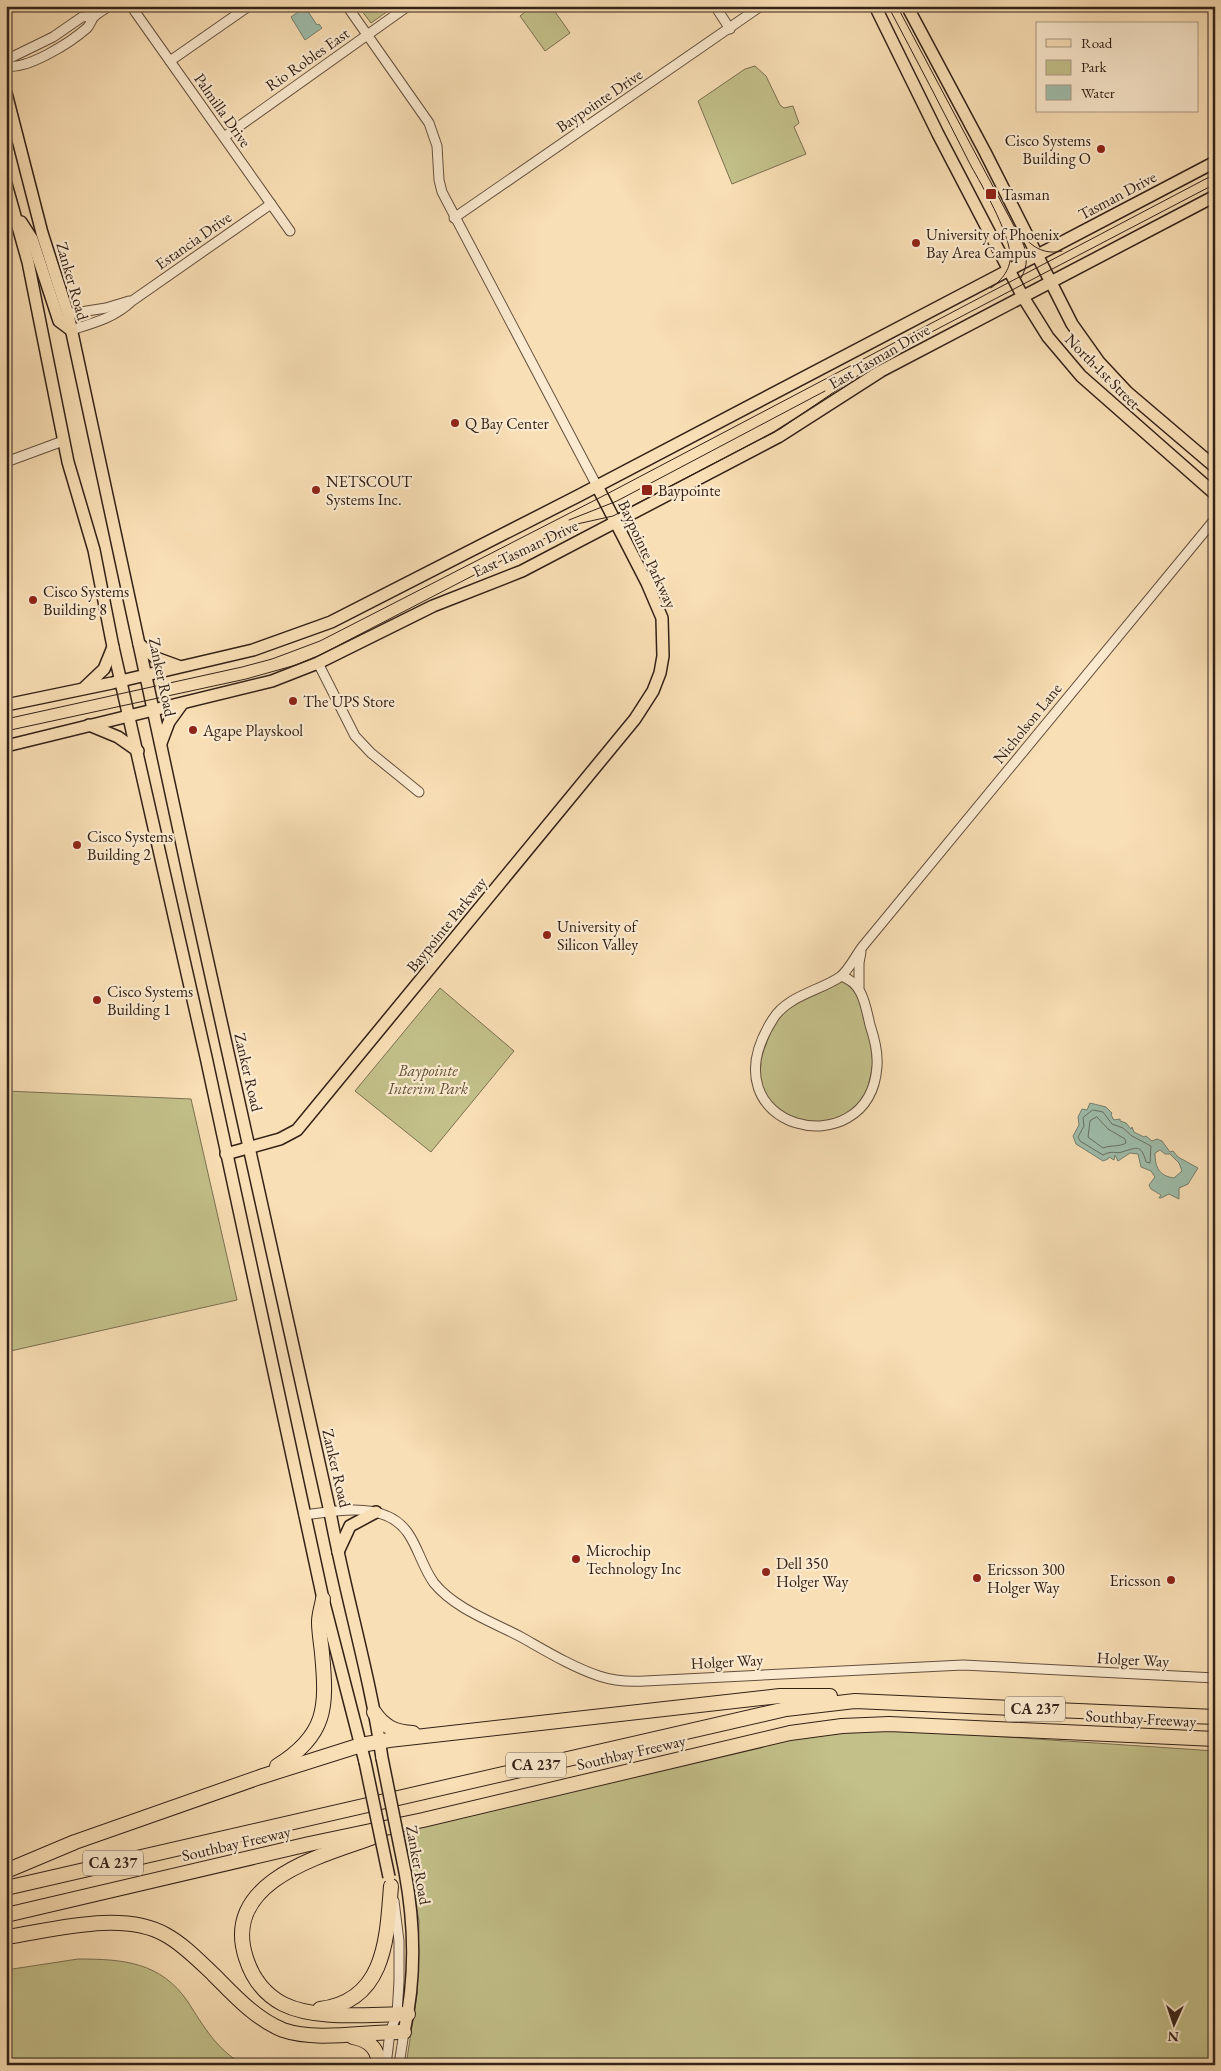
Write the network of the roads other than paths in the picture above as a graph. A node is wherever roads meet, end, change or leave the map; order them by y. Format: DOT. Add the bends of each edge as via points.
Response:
graph roads {
  1 [pos="109,6"];
  2 [pos="131,6"];
  3 [pos="249,6"];
  4 [pos="347,6"];
  5 [pos="408,6"];
  6 [pos="715,6"];
  7 [pos="761,6"];
  8 [pos="875,6"];
  9 [pos="907,6"];
  10 [pos="94,16"];
  11 [pos="730,29"];
  12 [pos="367,35"];
  13 [pos="6,60"];
  14 [pos="170,61"];
  15 [pos="6,66"];
  16 [pos="6,93"];
  17 [pos="224,137"];
  18 [pos="1215,162"];
  19 [pos="6,184"];
  20 [pos="1215,196"];
  21 [pos="271,204"];
  22 [pos="13,210"];
  23 [pos="454,218"];
  24 [pos="290,231"];
  25 [pos="1038,255"];
  26 [pos="1010,271"];
  27 [pos="1051,282"];
  28 [pos="1022,297"];
  29 [pos="132,301"];
  30 [pos="68,314"];
  31 [pos="71,330"];
  32 [pos="63,441"];
  33 [pos="6,462"];
  34 [pos="1215,467"];
  35 [pos="597,486"];
  36 [pos="1215,494"];
  37 [pos="1215,519"];
  38 [pos="616,522"];
  39 [pos="139,644"];
  40 [pos="113,647"];
  41 [pos="318,663"];
  42 [pos="180,667"];
  43 [pos="146,675"];
  44 [pos="122,680"];
  45 [pos="83,689"];
  46 [pos="182,704"];
  47 [pos="6,705"];
  48 [pos="154,710"];
  49 [pos="130,715"];
  50 [pos="89,725"];
  51 [pos="161,743"];
  52 [pos="6,746"];
  53 [pos="138,751"];
  54 [pos="419,792"];
  55 [pos="863,946"];
  56 [pos="841,976"];
  57 [pos="859,988"];
  58 [pos="249,1148"];
  59 [pos="226,1154"];
  60 [pos="330,1512"];
  61 [pos="376,1512"];
  62 [pos="304,1515"];
  63 [pos="338,1554"];
  64 [pos="323,1599"];
  65 [pos="1215,1678"];
  66 [pos="855,1701"];
  67 [pos="374,1712"];
  68 [pos="1215,1717"];
  69 [pos="1078,1733"];
  70 [pos="441,1734"];
  71 [pos="1215,1739"];
  72 [pos="379,1741"];
  73 [pos="361,1745"];
  74 [pos="260,1777"];
  75 [pos="424,1820"];
  76 [pos="6,1870"];
  77 [pos="390,1882"];
  78 [pos="6,1888"];
  79 [pos="6,1907"];
  80 [pos="6,1915"];
  81 [pos="6,1938"];
  82 [pos="300,2010"];
  83 [pos="402,2014"];
  84 [pos="397,2032"];
  85 [pos="340,2034"];
  86 [pos="379,2065"];
  87 [pos="386,2065"];
  88 [pos="399,2065"];
  1 -- 10 [label="street"];
  2 -- 14 [label="street, Palmilla Drive"];
  3 -- 14 [label="street"];
  4 -- 12 [label="street, Baypointe Parkway"];
  5 -- 12 [label="street, Rio Robles East"];
  6 -- 11 [label="street"];
  7 -- 11 [label="street, Baypointe Drive"];
  8 -- 26 [label="main road, North 1st Street"];
  9 -- 25 [label="main road, North 1st Street"];
  10 -- 13 [label="street" via="82,17 53,37"];
  10 -- 15 [label="street" via="88,27 59,47 14,68"];
  11 -- 23 [label="street, Baypointe Drive"];
  12 -- 17 [label="street, Rio Robles East"];
  12 -- 23 [label="street, Baypointe Parkway" via="429,123 437,146 438,180"];
  14 -- 17 [label="street, Palmilla Drive"];
  16 -- 30 [label="main road, Zanker Road" via="42,233"];
  17 -- 21 [label="street, Palmilla Drive"];
  18 -- 25 [label="main road, Tasman Drive"];
  19 -- 22 [label="main road, Zanker Road"];
  20 -- 27 [label="main road"];
  21 -- 24 [label="street, Palmilla Drive"];
  21 -- 29 [label="street, Estancia Drive"];
  22 -- 31 [label="main road" via="32,239 59,321"];
  22 -- 32 [label="main road, Zanker Road" via="33,284"];
  23 -- 35 [label="street, Baypointe Parkway"];
  25 -- 26 [label="main road, Tasman Drive"];
  25 -- 27 [label="main road, North 1st Street"];
  26 -- 28 [label="main road, North 1st Street"];
  26 -- 35 [label="main road, East Tasman Drive"];
  27 -- 28 [label="main road"];
  27 -- 34 [label="main road, North 1st Street" via="1072,324 1099,362 1144,407"];
  28 -- 36 [label="main road, North 1st Street" via="1048,337 1076,371"];
  28 -- 38 [label="main road, East Tasman Drive" via="881,370 794,428"];
  29 -- 30 [label="street, Estancia Drive"];
  29 -- 31 [label="street, Estancia Drive" via="106,320"];
  30 -- 31 [label="main road, Zanker Road"];
  31 -- 39 [label="main road, Zanker Road"];
  32 -- 33 [label="street"];
  32 -- 40 [label="main road, Zanker Road" via="96,559"];
  35 -- 38 [label="main road, Baypointe Parkway"];
  35 -- 42 [label="main road, East Tasman Drive" via="331,622 253,650"];
  37 -- 55 [label="street, Nicholson Lane"];
  38 -- 41 [label="main road, East Tasman Drive" via="522,571 411,616"];
  38 -- 58 [label="main road, Baypointe Parkway" via="662,618 660,673 645,706 297,1130 280,1140"];
  39 -- 42 [label="main road" via="156,658"];
  39 -- 43 [label="main road, Zanker Road"];
  40 -- 44 [label="main road, Zanker Road"];
  40 -- 45 [label="main road" via="104,669"];
  41 -- 46 [label="main road, East Tasman Drive" via="272,681"];
  41 -- 54 [label="street" via="355,736"];
  42 -- 43 [label="main road, East Tasman Drive"];
  43 -- 44 [label="main road, East Tasman Drive"];
  43 -- 48 [label="main road, Zanker Road"];
  44 -- 45 [label="main road, East Tasman Drive"];
  44 -- 49 [label="main road, Zanker Road"];
  45 -- 47 [label="main road, East Tasman Drive"];
  46 -- 48 [label="main road, East Tasman Drive"];
  46 -- 51 [label="main road"];
  48 -- 49 [label="main road, East Tasman Drive"];
  48 -- 51 [label="main road, Zanker Road"];
  49 -- 50 [label="main road, East Tasman Drive"];
  49 -- 53 [label="main road, Zanker Road"];
  50 -- 52 [label="main road, East Tasman Drive"];
  50 -- 53 [label="main road" via="118,737"];
  51 -- 58 [label="main road, Zanker Road"];
  53 -- 59 [label="main road, Zanker Road"];
  55 -- 56 [label="street, Nicholson Lane"];
  55 -- 57 [label="street, Nicholson Lane"];
  56 -- 57 [label="street"];
  56 -- 57 [label="street, Nicholson Lane" via="793,1000 774,1016 760,1042 755,1063 756,1085 765,1103 784,1118 798,1124 830,1125 847,1120 870,1093 877,1065 873,1036"];
  58 -- 59 [label="main road, Baypointe Parkway"];
  58 -- 60 [label="main road, Zanker Road"];
  59 -- 62 [label="main road, Zanker Road"];
  60 -- 61 [label="street, Holger Way"];
  60 -- 62 [label="street, Holger Way"];
  60 -- 63 [label="main road, Zanker Road"];
  61 -- 63 [label="main road" via="350,1526"];
  61 -- 65 [label="street, Holger Way" via="405,1528 435,1584 457,1602 578,1668 614,1680 963,1665"];
  62 -- 64 [label="main road, Zanker Road"];
  63 -- 67 [label="main road, Zanker Road"];
  64 -- 73 [label="main road, Zanker Road"];
  64 -- 74 [label="highway" via="319,1621 324,1708 306,1745"];
  66 -- 68 [label="highway, Southbay Freeway / CA 237"];
  66 -- 70 [label="highway" via="830,1696 780,1696"];
  66 -- 78 [label="highway, Southbay Freeway / CA 237" via="786,1709 731,1720"];
  67 -- 70 [label="highway" via="383,1724 393,1729"];
  67 -- 72 [label="main road, Zanker Road"];
  69 -- 71 [label="highway, Southbay Freeway / CA 237"];
  69 -- 75 [label="highway, Southbay Freeway / CA 237" via="889,1724 842,1726 790,1733"];
  69 -- 79 [label="highway" via="1061,1726 1039,1724 905,1718 864,1717 795,1726"];
  70 -- 72 [label="highway"];
  72 -- 73 [label="highway"];
  72 -- 83 [label="main road, Zanker Road, bridge" via="405,1872 413,1939 413,1966"];
  73 -- 74 [label="highway"];
  73 -- 77 [label="main road, Zanker Road, bridge"];
  74 -- 76 [label="highway" via="75,1842"];
  75 -- 80 [label="highway, Southbay Freeway / CA 237"];
  75 -- 82 [label="highway" via="311,1859 272,1880 257,1894 248,1909 242,1939 250,1970 270,1995"];
  77 -- 82 [label="highway" via="383,1953 371,1981 346,2002 331,2008"];
  77 -- 83 [label="street, Zanker Road" via="399,1941"];
  81 -- 85 [label="highway" via="103,1924 148,1928 181,1945 241,2002 281,2029 301,2034"];
  82 -- 83 [label="highway" via="337,2014"];
  83 -- 84 [label="main road, Zanker Road"];
  84 -- 85 [label="highway"];
  84 -- 87 [label="street, Zanker Road"];
  84 -- 88 [label="street, Zanker Road"];
  85 -- 86 [label="highway" via="369,2042 375,2048"];
}
